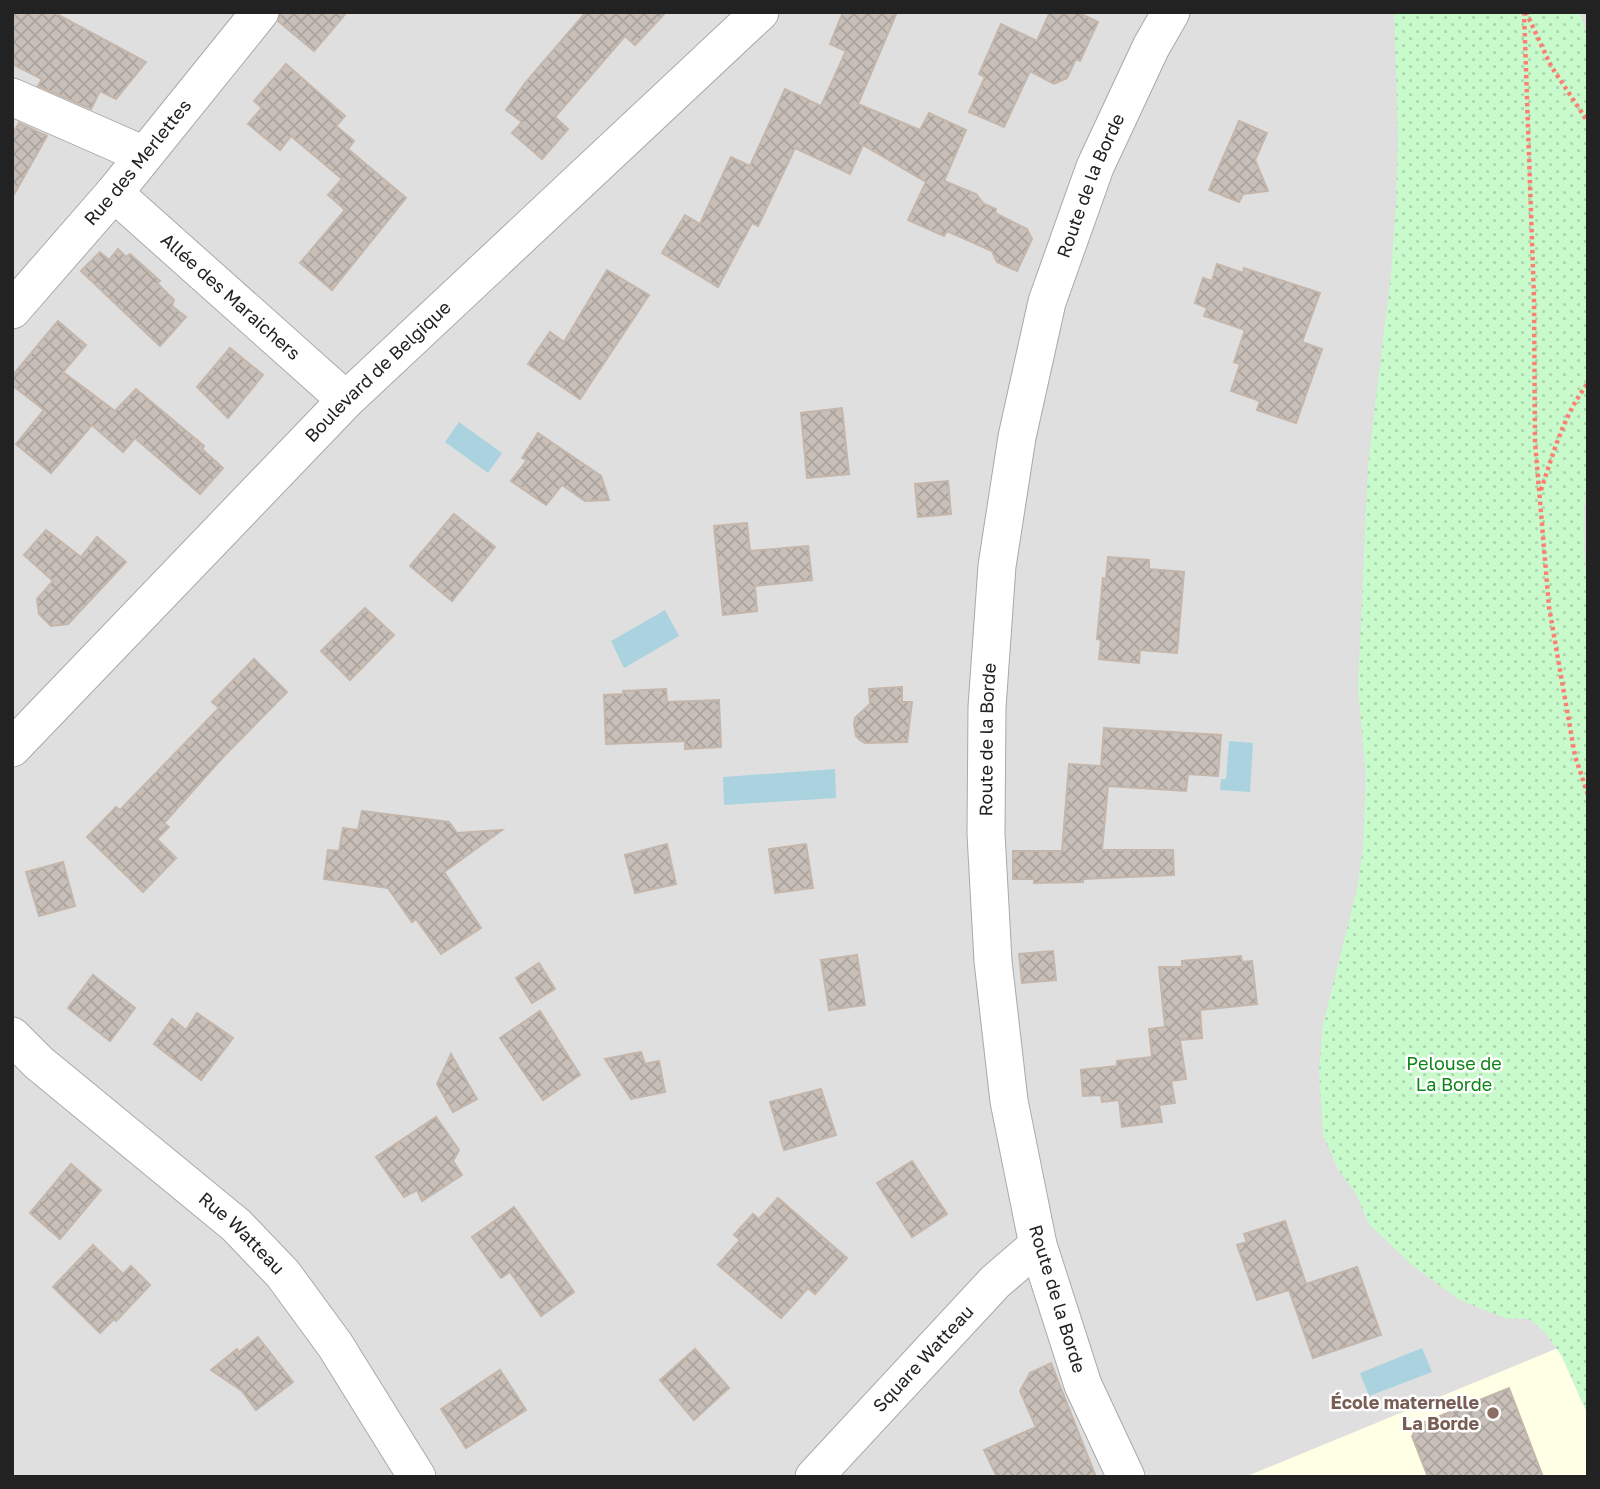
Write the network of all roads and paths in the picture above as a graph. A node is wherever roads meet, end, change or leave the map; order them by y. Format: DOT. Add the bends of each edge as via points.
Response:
graph roads {
  1 [pos="260,12"];
  2 [pos="760,12"];
  3 [pos="1171,12"];
  4 [pos="1525,12"];
  5 [pos="12,97"];
  6 [pos="1588,122"];
  7 [pos="144,155"];
  8 [pos="114,192"];
  9 [pos="12,310"];
  10 [pos="1588,383"];
  11 [pos="346,400"];
  12 [pos="1540,495"];
  13 [pos="12,748"];
  14 [pos="1588,795"];
  15 [pos="12,1036"];
  16 [pos="1038,1245"];
  17 [pos="416,1477"];
  18 [pos="814,1477"];
  19 [pos="1126,1477"];
  1 -- 7 [label="street, Rue des Merlettes"];
  2 -- 11 [label="street, Boulevard de Belgique"];
  3 -- 16 [label="street, Route de la Borde" via="1095,167 1047,302 1017,438 997,566 987,707 991,936 1009,1101"];
  4 -- 6 [label="path" via="1550,66"];
  4 -- 12 [label="path"];
  5 -- 7 [label="street"];
  7 -- 8 [label="street, Rue des Merlettes"];
  8 -- 9 [label="street, Rue des Merlettes"];
  8 -- 11 [label="street, Allée des Maraichers"];
  10 -- 12 [label="path" via="1556,445"];
  11 -- 13 [label="street, Boulevard de Belgique"];
  12 -- 14 [label="path" via="1549,607 1575,756"];
  15 -- 17 [label="street, Rue Watteau" via="236,1225 283,1274 335,1345"];
  16 -- 18 [label="street, Square Watteau" via="995,1282"];
  16 -- 19 [label="street, Route de la Borde" via="1083,1385"];
}
